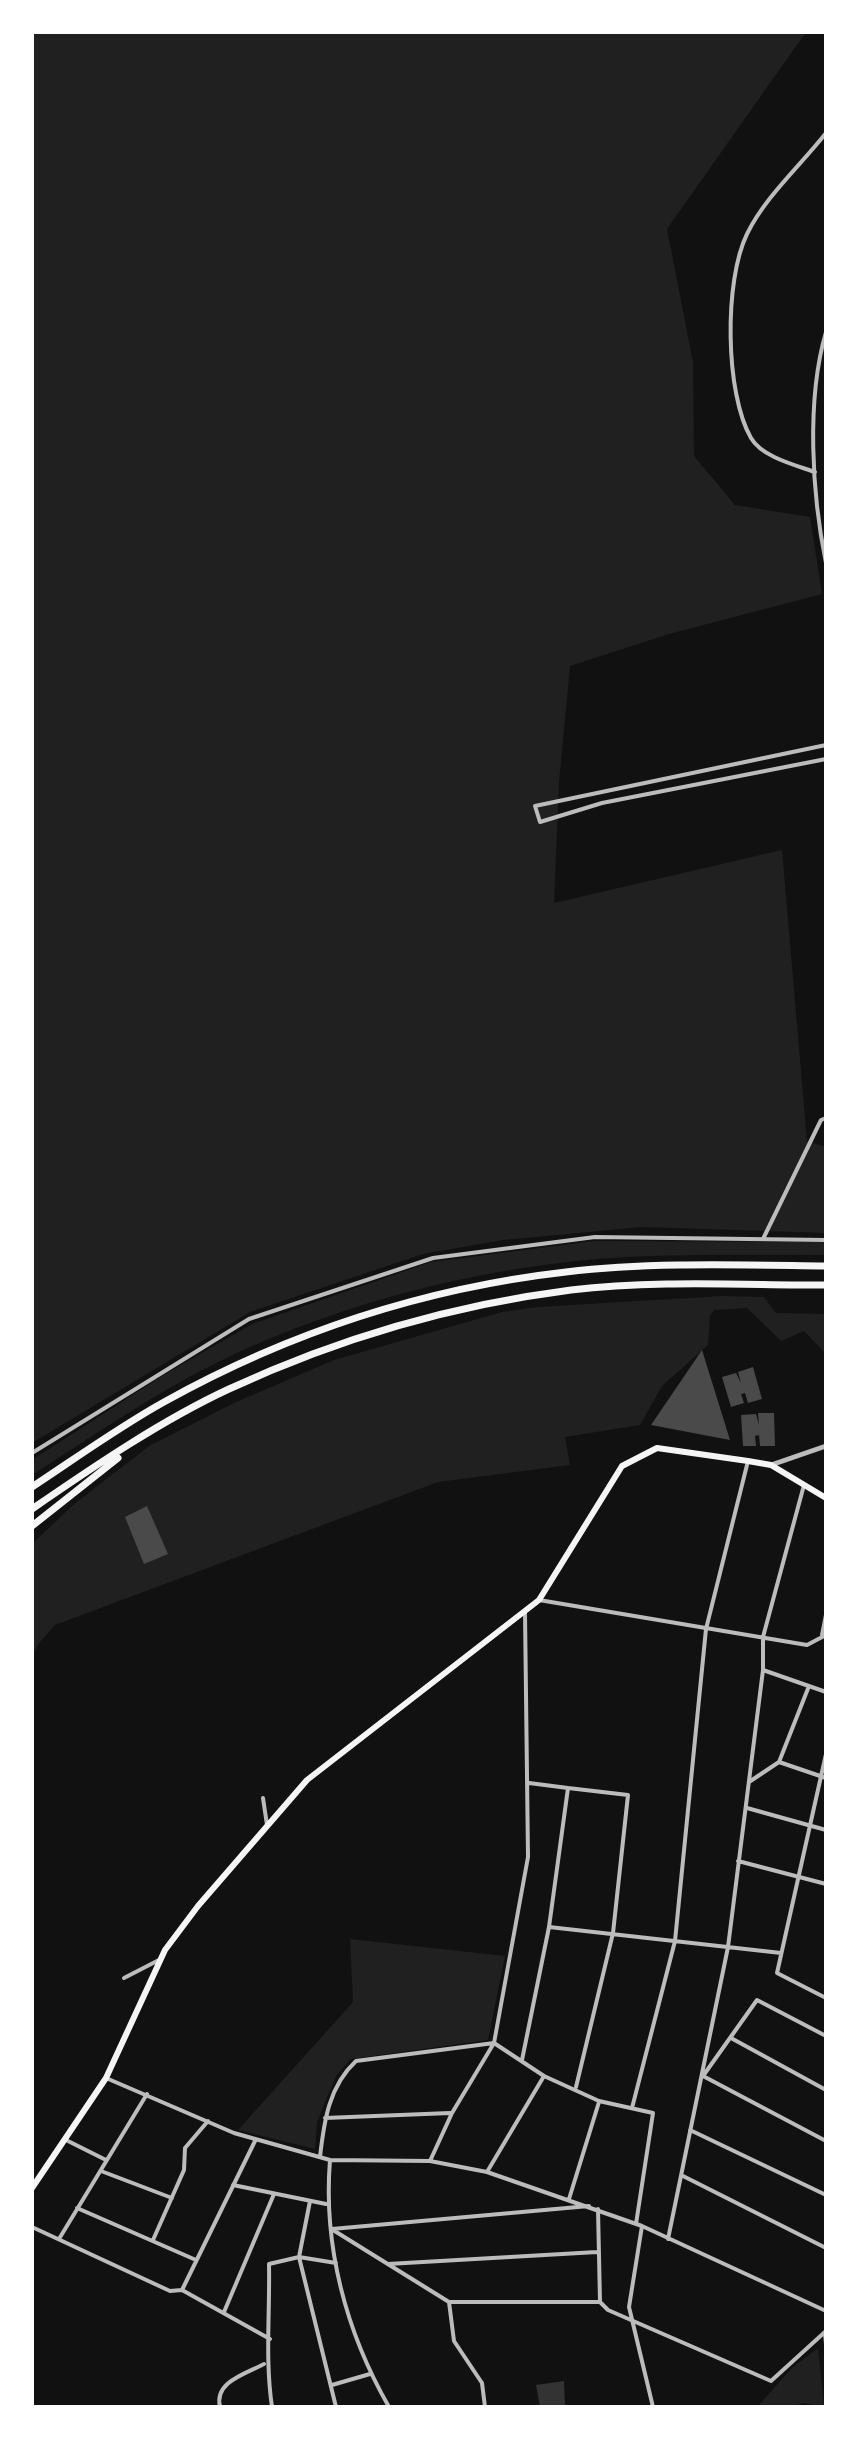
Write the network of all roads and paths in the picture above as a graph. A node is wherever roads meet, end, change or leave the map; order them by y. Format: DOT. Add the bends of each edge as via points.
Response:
graph roads {
  1 [pos="826,133"];
  2 [pos="826,332"];
  3 [pos="815,472"];
  4 [pos="824,540"];
  5 [pos="826,563"];
  6 [pos="826,745"];
  7 [pos="826,759"];
  8 [pos="826,1118"];
  9 [pos="763,1239"];
  10 [pos="826,1240"];
  11 [pos="826,1266"];
  12 [pos="826,1285"];
  13 [pos="132,1446"];
  14 [pos="826,1446"];
  15 [pos="32,1453"];
  16 [pos="748,1461"];
  17 [pos="771,1465"];
  18 [pos="804,1485"];
  19 [pos="32,1487"];
  20 [pos="826,1492"];
  21 [pos="826,1498"];
  22 [pos="32,1509"];
  23 [pos="32,1526"];
  24 [pos="539,1600"];
  25 [pos="525,1613"];
  26 [pos="826,1615"];
  27 [pos="706,1629"];
  28 [pos="824,1635"];
  29 [pos="763,1637"];
  30 [pos="763,1670"];
  31 [pos="809,1686"];
  32 [pos="826,1692"];
  33 [pos="826,1754"];
  34 [pos="779,1762"];
  35 [pos="823,1778"];
  36 [pos="749,1782"];
  37 [pos="529,1783"];
  38 [pos="568,1788"];
  39 [pos="263,1798"];
  40 [pos="747,1808"];
  41 [pos="267,1825"];
  42 [pos="810,1826"];
  43 [pos="826,1830"];
  44 [pos="738,1861"];
  45 [pos="798,1877"];
  46 [pos="826,1884"];
  47 [pos="549,1927"];
  48 [pos="613,1933"];
  49 [pos="675,1941"];
  50 [pos="728,1947"];
  51 [pos="781,1953"];
  52 [pos="161,1959"];
  53 [pos="124,1978"];
  54 [pos="826,1998"];
  55 [pos="826,2036"];
  56 [pos="731,2038"];
  57 [pos="494,2043"];
  58 [pos="522,2060"];
  59 [pos="544,2076"];
  60 [pos="703,2076"];
  61 [pos="106,2078"];
  62 [pos="575,2087"];
  63 [pos="826,2090"];
  64 [pos="147,2094"];
  65 [pos="599,2101"];
  66 [pos="632,2108"];
  67 [pos="452,2113"];
  68 [pos="325,2118"];
  69 [pos="208,2121"];
  70 [pos="690,2130"];
  71 [pos="64,2139"];
  72 [pos="256,2139"];
  73 [pos="826,2141"];
  74 [pos="320,2157"];
  75 [pos="106,2160"];
  76 [pos="330,2160"];
  77 [pos="430,2161"];
  78 [pos="101,2171"];
  79 [pos="487,2172"];
  80 [pos="683,2176"];
  81 [pos="233,2185"];
  82 [pos="32,2188"];
  83 [pos="274,2194"];
  84 [pos="826,2195"];
  85 [pos="172,2198"];
  86 [pos="569,2199"];
  87 [pos="310,2201"];
  88 [pos="326,2204"];
  89 [pos="591,2206"];
  90 [pos="77,2208"];
  91 [pos="598,2209"];
  92 [pos="639,2225"];
  93 [pos="32,2227"];
  94 [pos="332,2229"];
  95 [pos="59,2239"];
  96 [pos="668,2239"];
  97 [pos="153,2240"];
  98 [pos="826,2248"];
  99 [pos="597,2252"];
  100 [pos="299,2257"];
  101 [pos="197,2260"];
  102 [pos="336,2263"];
  103 [pos="386,2264"];
  104 [pos="182,2290"];
  105 [pos="449,2302"];
  106 [pos="600,2302"];
  107 [pos="826,2311"];
  108 [pos="224,2312"];
  109 [pos="631,2318"];
  110 [pos="826,2332"];
  111 [pos="270,2339"];
  112 [pos="826,2344"];
  113 [pos="265,2363"];
  114 [pos="370,2374"];
  115 [pos="332,2385"];
  116 [pos="220,2407"];
  117 [pos="272,2407"];
  118 [pos="336,2407"];
  119 [pos="389,2407"];
  120 [pos="485,2407"];
  121 [pos="653,2407"];
  1 -- 3 [label="street" via="745,237 732,308 736,396 752,440 778,458"];
  2 -- 3 [label="street" via="816,390"];
  3 -- 4 [label="street"];
  4 -- 5 [label="street"];
  6 -- 7 [label="street" via="535,806 540,822 602,803"];
  8 -- 9 [label="street"];
  9 -- 10 [label="street"];
  9 -- 15 [label="street" via="595,1237 433,1258 249,1319"];
  11 -- 19 [label="highway" via="569,1271 375,1312 309,1334 187,1390"];
  12 -- 13 [label="highway" via="573,1290 416,1320 314,1352 227,1390"];
  13 -- 22 [label="highway"];
  13 -- 23 [label="highway"];
  14 -- 17 [label="street"];
  16 -- 17 [label="main road"];
  16 -- 24 [label="main road" via="657,1448 622,1466"];
  16 -- 27 [label="street"];
  17 -- 18 [label="main road"];
  18 -- 20 [label="main road"];
  18 -- 21 [label="main road"];
  18 -- 29 [label="street"];
  24 -- 25 [label="main road"];
  24 -- 27 [label="street"];
  25 -- 37 [label="street"];
  25 -- 41 [label="main road" via="323,1767"];
  26 -- 28 [label="street"];
  27 -- 29 [label="street"];
  27 -- 49 [label="street"];
  28 -- 29 [label="street" via="807,1645"];
  29 -- 30 [label="street"];
  30 -- 31 [label="street"];
  30 -- 36 [label="street"];
  31 -- 32 [label="street"];
  31 -- 34 [label="street"];
  33 -- 35 [label="street"];
  34 -- 35 [label="street"];
  34 -- 36 [label="street"];
  35 -- 42 [label="street"];
  36 -- 40 [label="street"];
  37 -- 38 [label="street"];
  37 -- 57 [label="street" via="528,1857"];
  38 -- 47 [label="street"];
  38 -- 48 [label="street" via="628,1795"];
  39 -- 41 [label="street"];
  40 -- 42 [label="street"];
  40 -- 44 [label="street"];
  41 -- 52 [label="main road"];
  42 -- 43 [label="street"];
  42 -- 45 [label="street"];
  44 -- 45 [label="street"];
  44 -- 50 [label="street"];
  45 -- 46 [label="street"];
  45 -- 51 [label="street"];
  47 -- 48 [label="street"];
  47 -- 58 [label="street"];
  48 -- 49 [label="street"];
  48 -- 62 [label="street"];
  49 -- 50 [label="street"];
  49 -- 66 [label="street"];
  50 -- 51 [label="street"];
  50 -- 60 [label="street"];
  51 -- 54 [label="street" via="777,1973"];
  52 -- 53 [label="street"];
  52 -- 61 [label="main road"];
  55 -- 56 [label="street" via="757,2000"];
  56 -- 60 [label="street"];
  56 -- 63 [label="street"];
  57 -- 58 [label="street"];
  57 -- 67 [label="street"];
  57 -- 68 [label="street" via="356,2061 340,2075"];
  58 -- 59 [label="street"];
  59 -- 62 [label="street"];
  59 -- 79 [label="street"];
  60 -- 70 [label="street"];
  60 -- 73 [label="street"];
  61 -- 64 [label="street"];
  61 -- 71 [label="main road"];
  62 -- 65 [label="street"];
  64 -- 69 [label="street"];
  64 -- 75 [label="street"];
  65 -- 66 [label="street"];
  65 -- 86 [label="street"];
  66 -- 92 [label="street" via="653,2113"];
  67 -- 68 [label="street"];
  67 -- 77 [label="street"];
  68 -- 74 [label="street"];
  69 -- 72 [label="street"];
  69 -- 85 [label="street" via="185,2148 184,2170"];
  70 -- 80 [label="street"];
  70 -- 84 [label="street"];
  71 -- 75 [label="street"];
  71 -- 82 [label="main road"];
  72 -- 74 [label="street"];
  72 -- 81 [label="street"];
  74 -- 76 [label="street"];
  75 -- 78 [label="street"];
  76 -- 77 [label="street"];
  76 -- 88 [label="street"];
  77 -- 79 [label="street"];
  78 -- 85 [label="street"];
  78 -- 90 [label="street"];
  79 -- 86 [label="street"];
  80 -- 96 [label="street"];
  80 -- 98 [label="street"];
  81 -- 83 [label="street"];
  81 -- 101 [label="street"];
  83 -- 87 [label="street"];
  83 -- 108 [label="street"];
  85 -- 97 [label="street"];
  86 -- 89 [label="street"];
  87 -- 88 [label="street"];
  87 -- 100 [label="street"];
  88 -- 94 [label="street"];
  89 -- 91 [label="street"];
  89 -- 94 [label="street"];
  90 -- 95 [label="street"];
  90 -- 97 [label="street"];
  91 -- 92 [label="street"];
  91 -- 99 [label="street"];
  92 -- 96 [label="street"];
  92 -- 109 [label="street"];
  93 -- 95 [label="street"];
  94 -- 102 [label="street"];
  94 -- 103 [label="street"];
  95 -- 104 [label="street" via="170,2291"];
  96 -- 107 [label="street"];
  97 -- 101 [label="street"];
  99 -- 103 [label="street"];
  99 -- 106 [label="street"];
  100 -- 102 [label="street"];
  100 -- 111 [label="street" via="269,2264"];
  100 -- 115 [label="street"];
  101 -- 104 [label="street"];
  102 -- 114 [label="street" via="340,2294"];
  103 -- 105 [label="street"];
  104 -- 108 [label="street"];
  105 -- 106 [label="street"];
  105 -- 120 [label="street" via="454,2341 482,2383"];
  106 -- 109 [label="street"];
  108 -- 111 [label="street"];
  109 -- 110 [label="street" via="771,2381"];
  109 -- 121 [label="street"];
  110 -- 112 [label="street"];
  111 -- 113 [label="street"];
  113 -- 116 [label="street" via="221,2388"];
  113 -- 117 [label="street"];
  114 -- 115 [label="street"];
  114 -- 119 [label="street"];
  115 -- 118 [label="street"];
}
